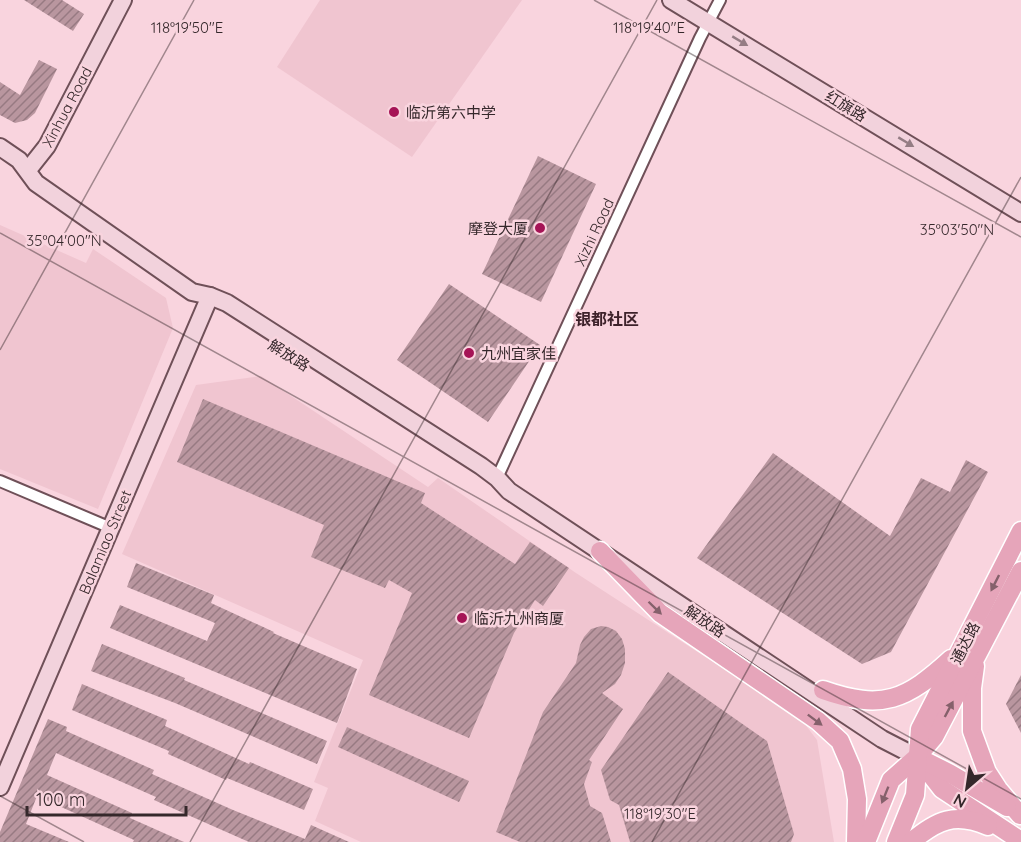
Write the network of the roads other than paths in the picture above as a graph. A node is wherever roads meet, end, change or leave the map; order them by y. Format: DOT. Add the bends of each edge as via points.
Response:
graph roads {
  1 [pos="110,0"];
  2 [pos="123,0"];
  3 [pos="672,0"];
  4 [pos="720,0"];
  5 [pos="709,22"];
  6 [pos="0,147"];
  7 [pos="0,160"];
  8 [pos="28,170"];
  9 [pos="1021,213"];
  10 [pos="210,296"];
  11 [pos="497,478"];
  12 [pos="0,481"];
  13 [pos="111,528"];
  14 [pos="1021,531"];
  15 [pos="600,551"];
  16 [pos="1021,571"];
  17 [pos="969,652"];
  18 [pos="823,690"];
  19 [pos="917,757"];
  20 [pos="0,787"];
  21 [pos="1021,816"];
  22 [pos="1017,838"];
  23 [pos="856,842"];
  24 [pos="866,842"];
  25 [pos="896,842"];
  26 [pos="910,842"];
  1 -- 8 [label="main road, Xinhua Road" via="36,142"];
  2 -- 8 [label="main road, Xinhua Road" via="47,146"];
  3 -- 5 [label="main road, 红旗路"];
  4 -- 5 [label="street, Xizhi Road"];
  5 -- 9 [label="main road, 红旗路, one-way"];
  5 -- 11 [label="street, Xizhi Road"];
  6 -- 8 [label="main road, 解放路"];
  7 -- 8 [label="main road, 解放路"];
  8 -- 10 [label="main road, 解放路" via="36,183 192,292"];
  10 -- 11 [label="main road, 解放路" via="222,312 478,477"];
  10 -- 13 [label="main road, Balamiao Street"];
  11 -- 15 [label="main road, 解放路" via="509,491"];
  11 -- 18 [label="main road, 解放路"];
  12 -- 13 [label="street"];
  13 -- 20 [label="main road, Balamiao Street"];
  14 -- 17 [label="main road, 通达路, one-way"];
  15 -- 19 [label="main road, 解放路" via="882,739"];
  15 -- 23 [label="main road, one-way" via="660,613 818,721 840,741 852,769"];
  16 -- 17 [label="main road, 通达路"];
  17 -- 18 [label="main road" via="925,683 885,700 849,699"];
  17 -- 19 [label="main road, 通达路" via="920,729"];
  17 -- 21 [label="main road" via="972,731 987,772"];
  18 -- 19 [label="main road, 解放路"];
  19 -- 21 [label="main road, 解放路"];
  19 -- 22 [label="main road, 解放路" via="942,789"];
  19 -- 24 [label="main road, one-way" via="891,780"];
  19 -- 25 [label="main road, 通达路" via="915,795"];
  22 -- 26 [label="main road" via="974,820 958,819 929,826"];
}
